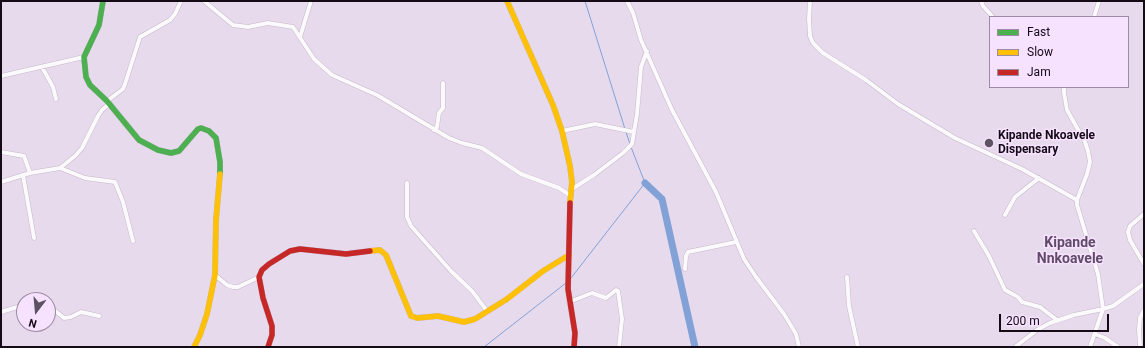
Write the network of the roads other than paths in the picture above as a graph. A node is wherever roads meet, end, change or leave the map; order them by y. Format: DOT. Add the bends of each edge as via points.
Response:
graph roads {
  1 [pos="103,1"];
  2 [pos="181,1"];
  3 [pos="204,1"];
  4 [pos="311,1"];
  5 [pos="507,1"];
  6 [pos="627,1"];
  7 [pos="810,1"];
  8 [pos="981,1"];
  9 [pos="1099,1"];
  10 [pos="992,16"];
  11 [pos="1094,16"];
  12 [pos="300,37"];
  13 [pos="647,51"];
  14 [pos="84,57"];
  15 [pos="42,67"];
  16 [pos="1,76"];
  17 [pos="443,83"];
  18 [pos="1064,88"];
  19 [pos="56,99"];
  20 [pos="108,103"];
  21 [pos="434,130"];
  22 [pos="562,131"];
  23 [pos="634,132"];
  24 [pos="1,152"];
  25 [pos="60,168"];
  26 [pos="30,173"];
  27 [pos="23,175"];
  28 [pos="1039,178"];
  29 [pos="1,182"];
  30 [pos="407,183"];
  31 [pos="571,192"];
  32 [pos="1077,200"];
  33 [pos="1144,214"];
  34 [pos="1005,215"];
  35 [pos="974,231"];
  36 [pos="34,238"];
  37 [pos="133,241"];
  38 [pos="736,242"];
  39 [pos="569,255"];
  40 [pos="1144,264"];
  41 [pos="685,269"];
  42 [pos="215,275"];
  43 [pos="259,277"];
  44 [pos="847,277"];
  45 [pos="1144,284"];
  46 [pos="569,302"];
  47 [pos="16,307"];
  48 [pos="1103,309"];
  49 [pos="1144,310"];
  50 [pos="487,311"];
  51 [pos="1,312"];
  52 [pos="56,312"];
  53 [pos="99,316"];
  54 [pos="1057,320"];
  55 [pos="1095,334"];
  56 [pos="194,347"];
  57 [pos="268,347"];
  58 [pos="574,347"];
  59 [pos="619,347"];
  60 [pos="799,347"];
  61 [pos="858,347"];
  62 [pos="1015,347"];
  63 [pos="1090,347"];
  64 [pos="1118,347"];
  65 [pos="1140,347"];
  1 -- 14 [label="street" via="99,25"];
  2 -- 20 [label="street" via="170,20 140,37 123,89"];
  3 -- 12 [label="street" via="233,25 248,27 268,22 294,28"];
  4 -- 12 [label="street"];
  5 -- 22 [label="street"];
  6 -- 13 [label="street"];
  7 -- 28 [label="street" via="810,36 823,53 898,104 955,138"];
  8 -- 10 [label="street"];
  9 -- 11 [label="street"];
  12 -- 21 [label="street" via="314,59 328,72 377,95"];
  13 -- 23 [label="street" via="641,67"];
  13 -- 38 [label="street" via="677,120 719,198"];
  14 -- 15 [label="street"];
  14 -- 20 [label="street" via="88,81"];
  15 -- 16 [label="street"];
  15 -- 19 [label="street" via="53,87"];
  17 -- 21 [label="street" via="443,108 439,113 438,127"];
  18 -- 32 [label="street" via="1067,110 1085,142 1090,162"];
  20 -- 25 [label="street" via="98,116 82,148"];
  20 -- 42 [label="street" via="139,140 164,152 179,151 198,129 204,128 214,135 220,162"];
  21 -- 31 [label="street" via="459,142 482,148 521,174"];
  22 -- 23 [label="street" via="595,124"];
  22 -- 31 [label="street" via="571,172"];
  23 -- 31 [label="street" via="632,144 628,149"];
  24 -- 26 [label="street" via="22,155"];
  25 -- 26 [label="street"];
  25 -- 37 [label="street" via="85,178 115,182"];
  26 -- 27 [label="street"];
  27 -- 29 [label="street"];
  27 -- 36 [label="street"];
  28 -- 32 [label="street"];
  28 -- 34 [label="street" via="1015,197"];
  30 -- 50 [label="street" via="407,217 411,226 472,291"];
  31 -- 39 [label="street"];
  32 -- 48 [label="street" via="1098,274"];
  33 -- 40 [label="street" via="1130,226 1128,232"];
  35 -- 54 [label="street" via="1006,290 1022,302 1040,307"];
  38 -- 41 [label="street" via="688,252"];
  38 -- 60 [label="street" via="750,269 791,325"];
  39 -- 46 [label="street"];
  39 -- 50 [label="street"];
  42 -- 43 [label="street" via="233,287"];
  42 -- 56 [label="street" via="207,314"];
  43 -- 50 [label="street" via="262,270 273,261 296,250 346,254 377,249 386,255 411,316 438,316 469,322"];
  43 -- 57 [label="street" via="272,326"];
  44 -- 61 [label="street" via="849,306"];
  45 -- 48 [label="street" via="1116,304"];
  46 -- 58 [label="street" via="575,333"];
  46 -- 59 [label="street" via="592,293 606,298 618,291 622,319"];
  47 -- 51 [label="street"];
  48 -- 54 [label="street"];
  48 -- 55 [label="street"];
  49 -- 65 [label="street" via="1140,318"];
  52 -- 53 [label="street" via="64,318 81,312"];
  54 -- 62 [label="street" via="1037,330"];
  55 -- 63 [label="street"];
  55 -- 64 [label="street"];
}
